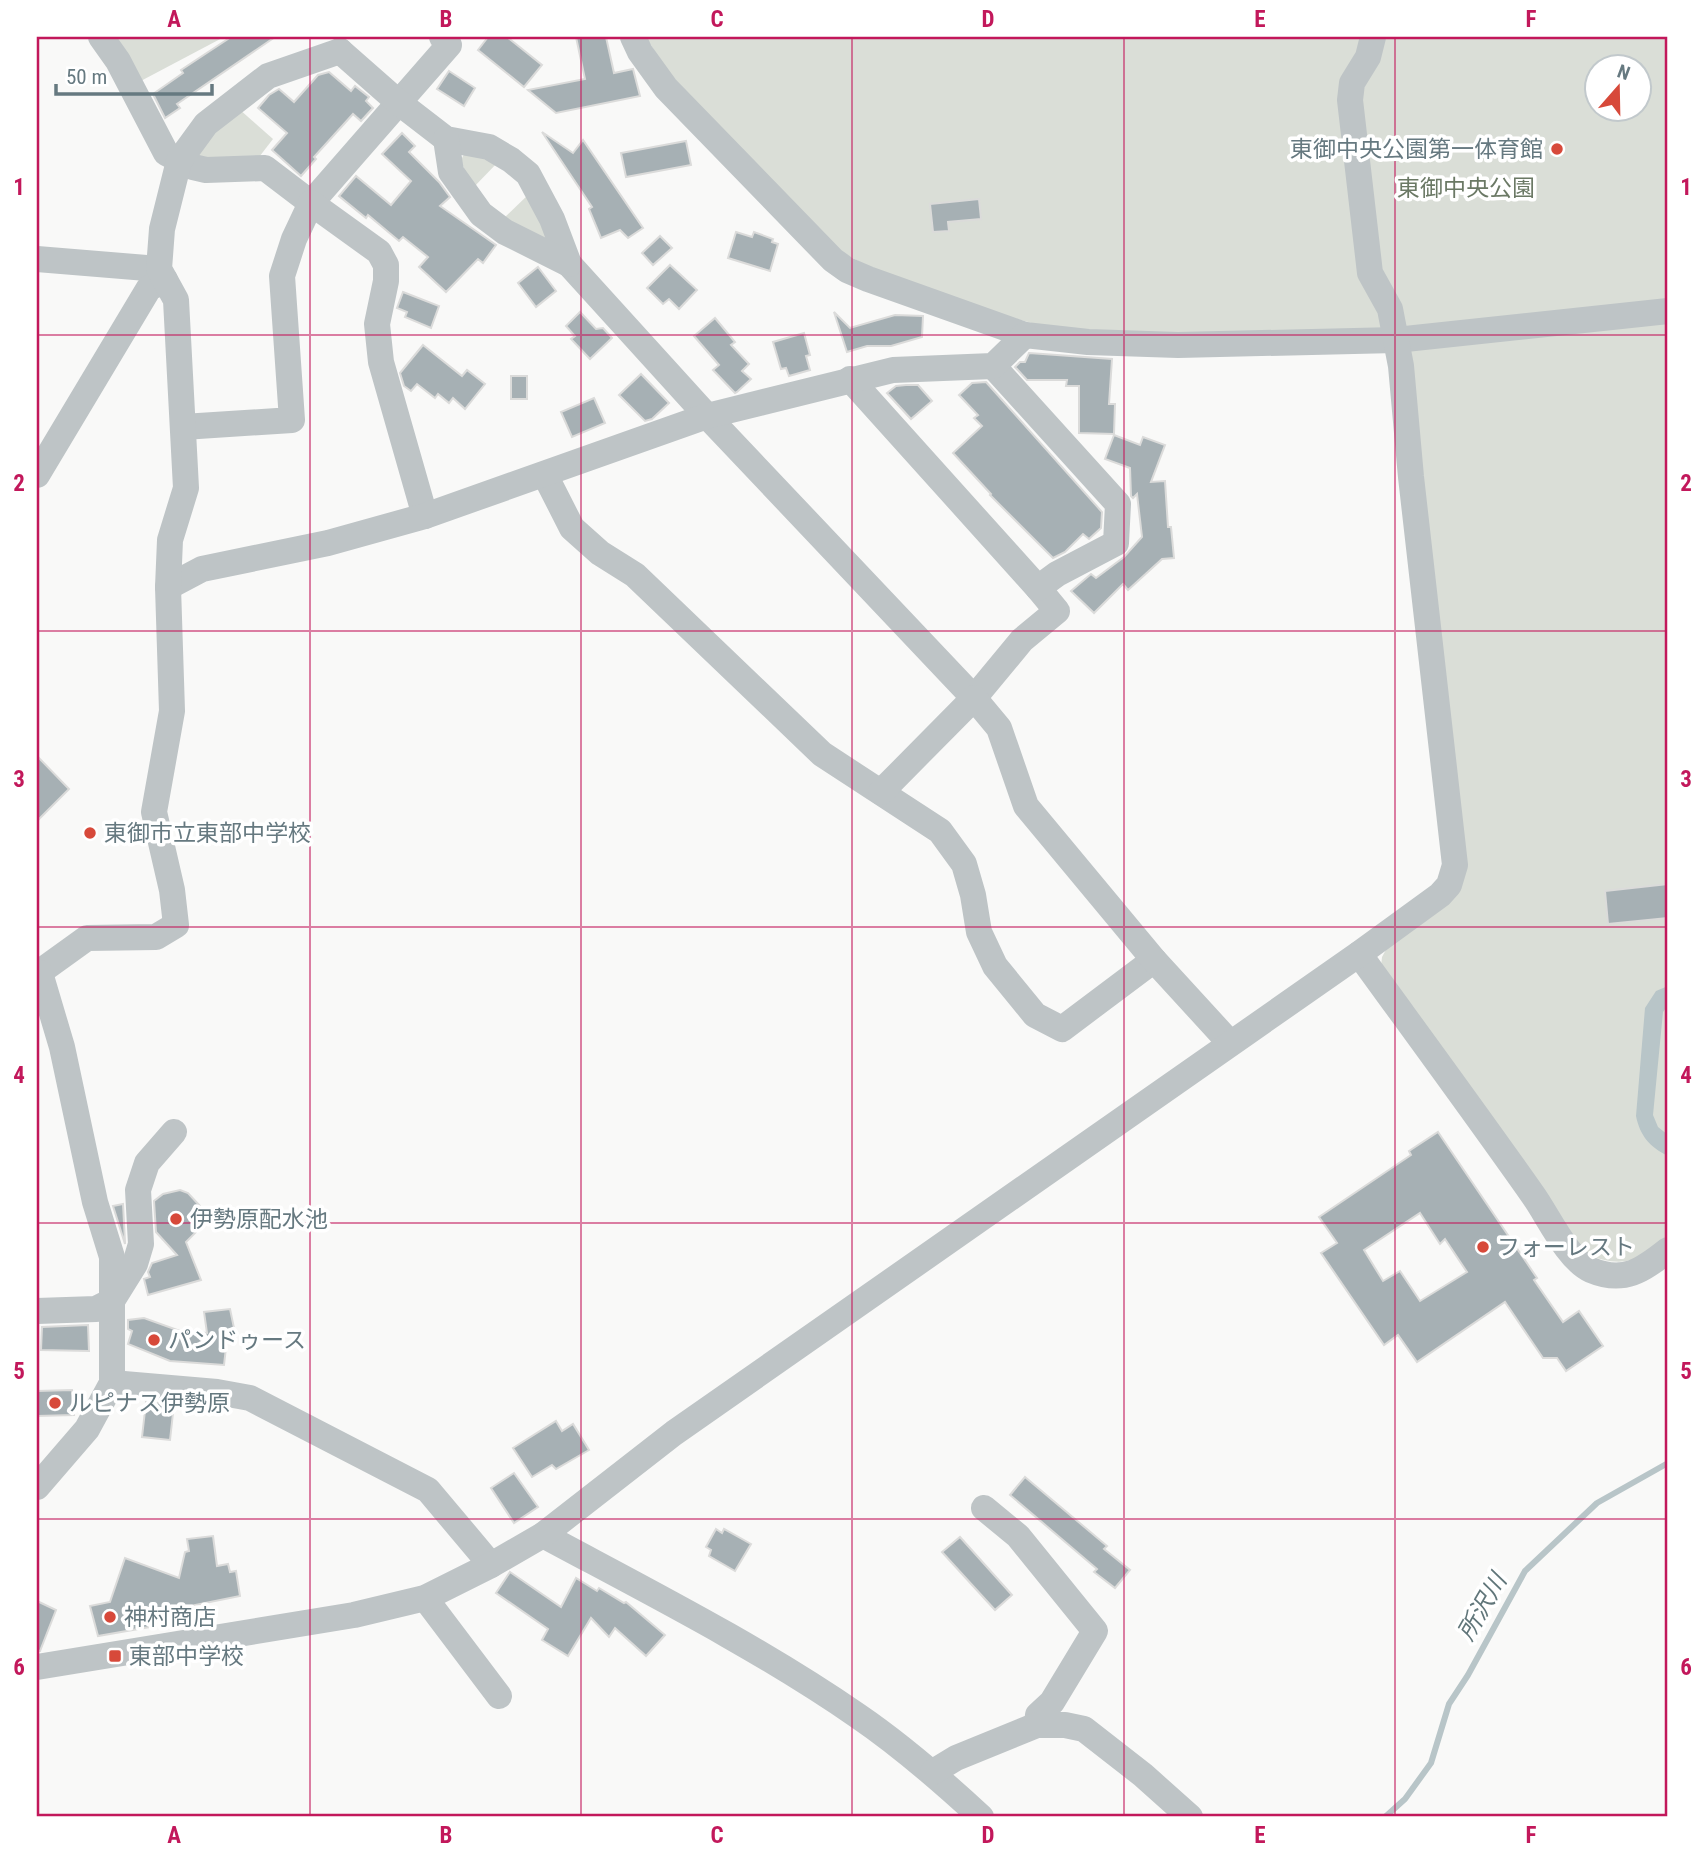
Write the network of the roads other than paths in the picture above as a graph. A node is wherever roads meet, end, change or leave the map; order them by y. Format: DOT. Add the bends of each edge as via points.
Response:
graph roads {
  1 [pos="101,37"];
  2 [pos="443,37"];
  3 [pos="633,37"];
  4 [pos="1373,37"];
  5 [pos="343,44"];
  6 [pos="398,102"];
  7 [pos="446,139"];
  8 [pos="179,160"];
  9 [pos="311,203"];
  10 [pos="37,259"];
  11 [pos="569,264"];
  12 [pos="162,274"];
  13 [pos="1668,311"];
  14 [pos="1025,335"];
  15 [pos="1396,340"];
  16 [pos="993,366"];
  17 [pos="850,379"];
  18 [pos="707,416"];
  19 [pos="183,427"];
  20 [pos="37,475"];
  21 [pos="545,475"];
  22 [pos="425,516"];
  23 [pos="168,587"];
  24 [pos="1038,588"];
  25 [pos="974,698"];
  26 [pos="881,792"];
  27 [pos="1359,954"];
  28 [pos="1154,960"];
  29 [pos="38,973"];
  30 [pos="1230,1043"];
  31 [pos="174,1132"];
  32 [pos="1668,1250"];
  33 [pos="112,1301"];
  34 [pos="37,1311"];
  35 [pos="112,1383"];
  36 [pos="37,1487"];
  37 [pos="984,1508"];
  38 [pos="543,1535"];
  39 [pos="491,1565"];
  40 [pos="425,1598"];
  41 [pos="37,1667"];
  42 [pos="499,1696"];
  43 [pos="1037,1726"];
  44 [pos="933,1772"];
  45 [pos="981,1817"];
  46 [pos="1190,1817"];
  1 -- 8 [label="street" via="166,153"];
  2 -- 6 [label="street" via="449,45"];
  3 -- 14 [label="street" via="666,88 833,260 868,279"];
  4 -- 15 [label="street" via="1368,57 1352,83 1350,100 1370,273 1390,309"];
  5 -- 6 [label="street"];
  5 -- 8 [label="street" via="268,76 206,124"];
  6 -- 7 [label="street"];
  6 -- 9 [label="street"];
  7 -- 11 [label="street" via="451,172 481,214 505,232"];
  7 -- 11 [label="street" via="489,148 528,174"];
  8 -- 9 [label="street" via="206,170 265,168"];
  8 -- 12 [label="street" via="162,229"];
  9 -- 19 [label="street" via="282,276 292,420"];
  9 -- 22 [label="street" via="379,252 386,265 377,324 381,362"];
  10 -- 12 [label="street"];
  11 -- 18 [label="street"];
  12 -- 19 [label="street" via="176,300"];
  12 -- 20 [label="street" via="149,288"];
  13 -- 15 [label="street"];
  14 -- 15 [label="street" via="1178,345"];
  14 -- 16 [label="street"];
  15 -- 27 [label="street" via="1455,865 1449,885 1440,895"];
  16 -- 17 [label="street" via="892,370"];
  16 -- 24 [label="street" via="1118,504 1116,543"];
  17 -- 18 [label="street"];
  17 -- 24 [label="street"];
  18 -- 21 [label="street"];
  18 -- 25 [label="street"];
  19 -- 23 [label="street" via="186,488 170,540"];
  21 -- 22 [label="street"];
  21 -- 26 [label="street" via="572,528 635,575 822,754"];
  22 -- 23 [label="street" via="328,544 202,569"];
  23 -- 29 [label="street" via="172,712 154,812 176,925 156,937 87,939"];
  24 -- 25 [label="street" via="1057,611 1022,640"];
  25 -- 26 [label="street"];
  25 -- 28 [label="street" via="999,728 1026,806"];
  26 -- 28 [label="street" via="940,831 964,864 979,932 995,966 1035,1015 1062,1029"];
  27 -- 30 [label="street"];
  27 -- 32 [label="street" via="1576,1259 1591,1270 1625,1276 1642,1270"];
  28 -- 30 [label="street"];
  29 -- 33 [label="street" via="62,1047 95,1202 112,1257"];
  30 -- 38 [label="street" via="674,1433"];
  31 -- 33 [label="street" via="147,1163 138,1191 141,1244 135,1264"];
  33 -- 34 [label="street" via="96,1309"];
  33 -- 35 [label="street"];
  35 -- 36 [label="street" via="87,1429"];
  35 -- 39 [label="street" via="250,1398 428,1490"];
  37 -- 43 [label="street" via="1018,1536 1095,1631 1052,1702 1038,1715"];
  38 -- 39 [label="street"];
  38 -- 44 [label="street" via="789,1672"];
  39 -- 40 [label="street"];
  40 -- 41 [label="street" via="354,1615"];
  40 -- 42 [label="street"];
  43 -- 44 [label="street"];
  43 -- 46 [label="street" via="1084,1729"];
  44 -- 45 [label="street"];
}
